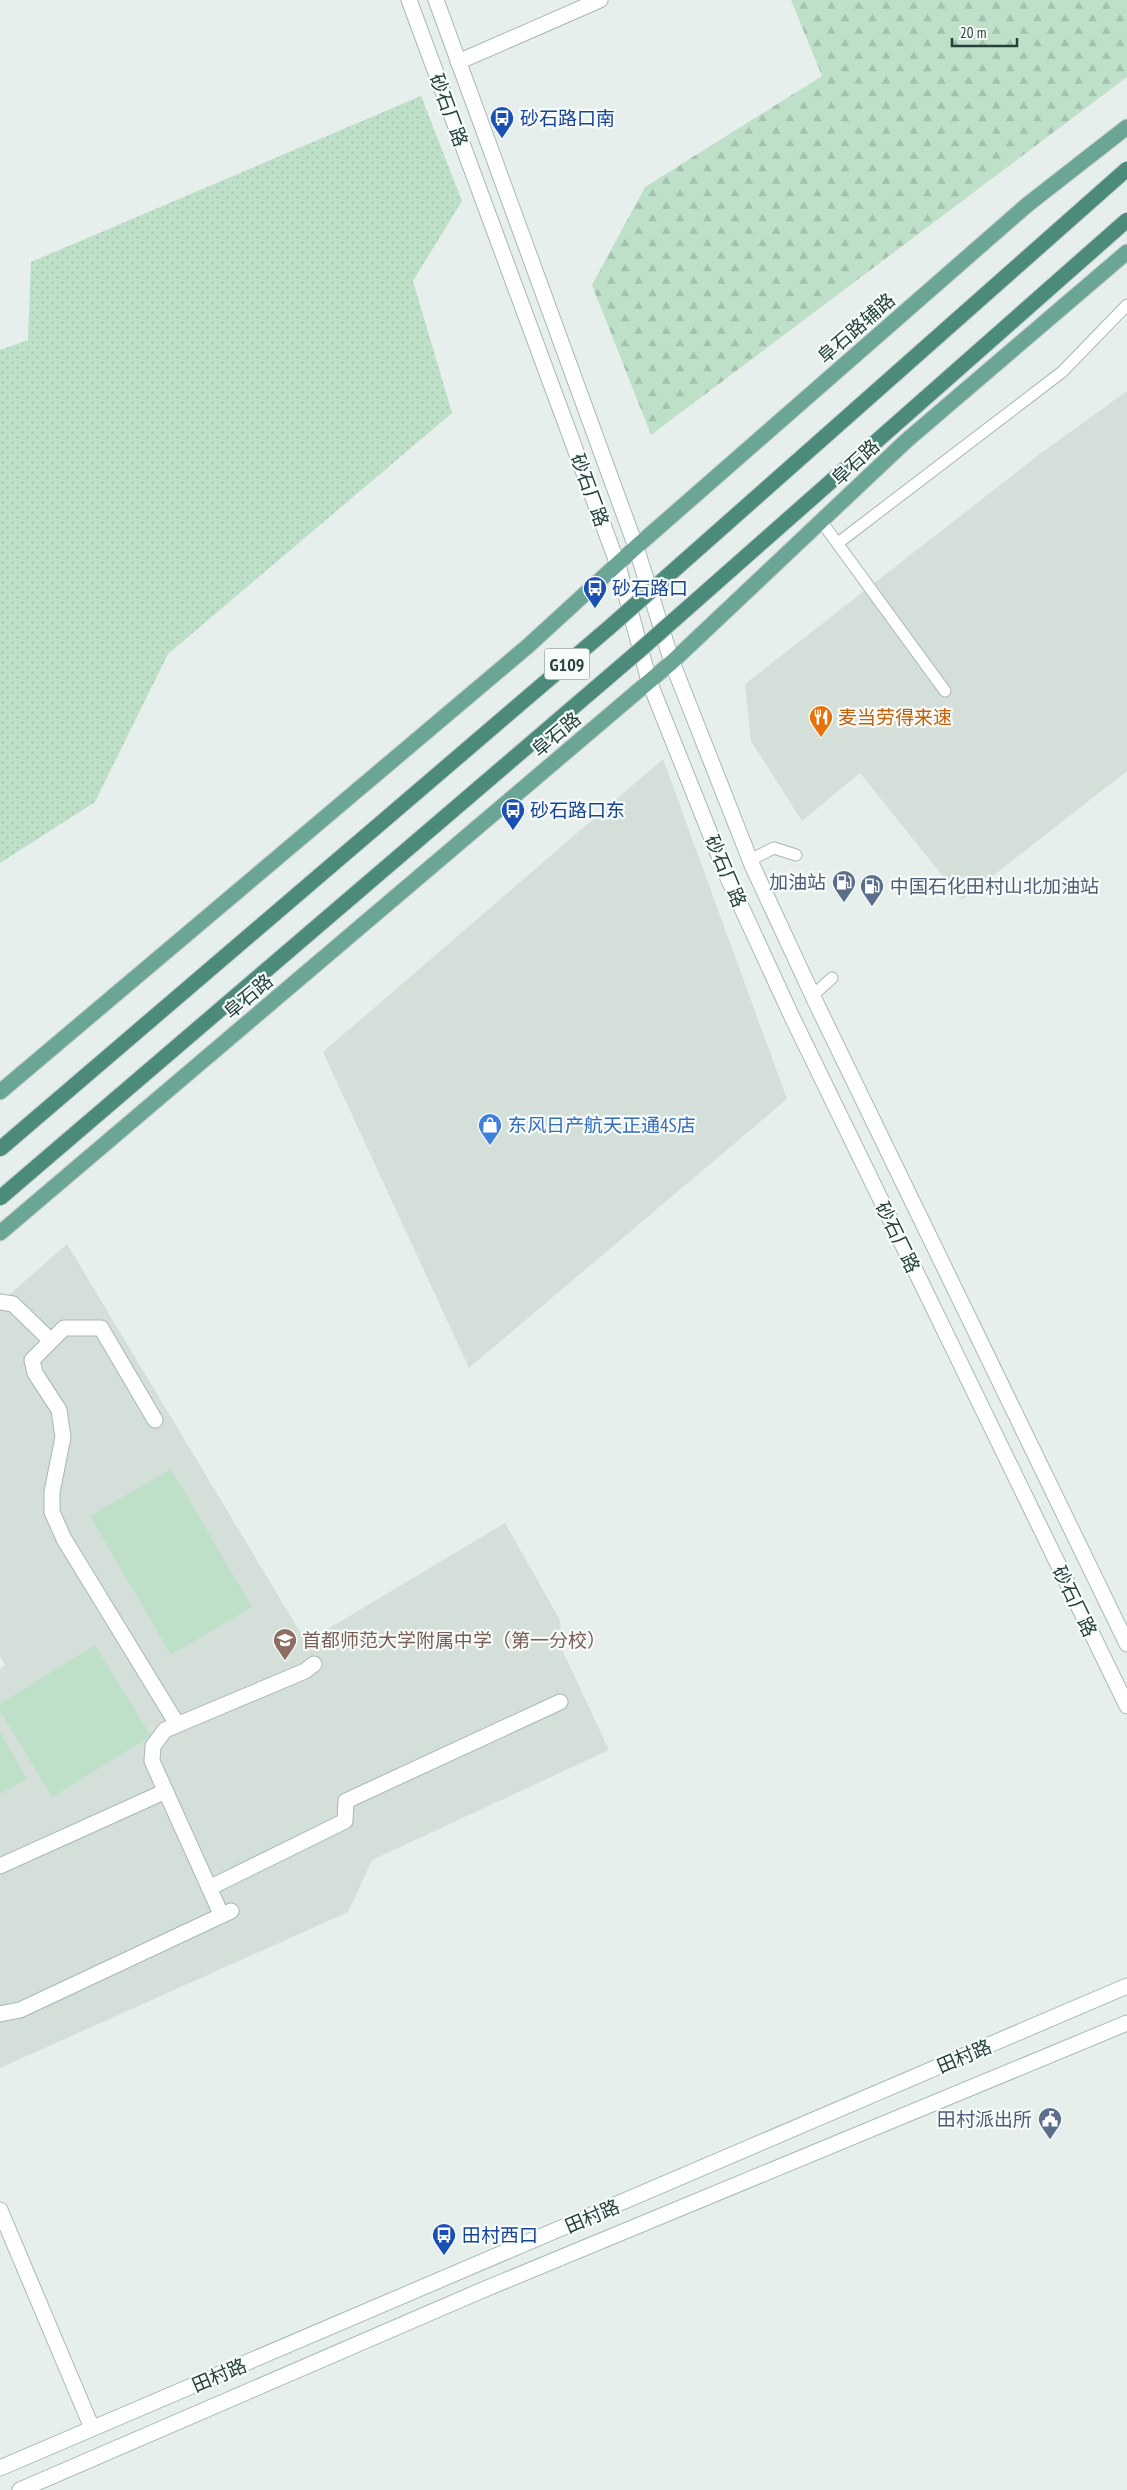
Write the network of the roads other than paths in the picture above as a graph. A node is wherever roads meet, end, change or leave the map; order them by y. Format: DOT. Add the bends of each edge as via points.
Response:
graph roads {
  1 [pos="409,0"];
  2 [pos="436,0"];
  3 [pos="600,0"];
  4 [pos="458,62"];
  5 [pos="1127,127"];
  6 [pos="1127,169"];
  7 [pos="1127,220"];
  8 [pos="1127,252"];
  9 [pos="1124,312"];
  10 [pos="821,521"];
  11 [pos="838,542"];
  12 [pos="636,547"];
  13 [pos="618,565"];
  14 [pos="672,662"];
  15 [pos="649,681"];
  16 [pos="945,691"];
  17 [pos="796,855"];
  18 [pos="750,860"];
  19 [pos="832,978"];
  20 [pos="812,996"];
  21 [pos="0,1092"];
  22 [pos="0,1149"];
  23 [pos="0,1198"];
  24 [pos="0,1233"];
  25 [pos="0,1302"];
  26 [pos="51,1341"];
  27 [pos="155,1420"];
  28 [pos="1127,1644"];
  29 [pos="314,1664"];
  30 [pos="560,1702"];
  31 [pos="1127,1706"];
  32 [pos="177,1724"];
  33 [pos="166,1792"];
  34 [pos="0,1866"];
  35 [pos="209,1888"];
  36 [pos="1127,1986"];
  37 [pos="0,2014"];
  38 [pos="1127,2024"];
  39 [pos="0,2210"];
  40 [pos="92,2428"];
  41 [pos="0,2468"];
  42 [pos="20,2490"];
  1 -- 13 [label="street, 砂石厂路"];
  2 -- 4 [label="street, 砂石厂路"];
  3 -- 4 [label="street"];
  4 -- 12 [label="street, 砂石厂路"];
  5 -- 12 [label="main road, 阜石路辅路" via="1027,205"];
  6 -- 22 [label="highway, 阜石路 / G109, bridge" via="611,626"];
  7 -- 23 [label="highway, 阜石路 / G109, bridge" via="640,650"];
  8 -- 10 [label="main road, 阜石路" via="906,441"];
  9 -- 11 [label="lane" via="1062,372"];
  10 -- 11 [label="lane"];
  10 -- 14 [label="main road, 阜石路"];
  11 -- 16 [label="lane"];
  12 -- 13 [label="main road, 阜石路辅路"];
  12 -- 14 [label="street, 砂石厂路"];
  13 -- 15 [label="street, 砂石厂路"];
  13 -- 21 [label="main road" via="528,646"];
  14 -- 15 [label="main road, 阜石路"];
  14 -- 18 [label="street, 砂石厂路"];
  15 -- 24 [label="main road, 阜石路"];
  15 -- 31 [label="street, 砂石厂路" via="726,876"];
  17 -- 18 [label="lane" via="774,848"];
  18 -- 20 [label="street, 砂石厂路"];
  19 -- 20 [label="lane"];
  20 -- 28 [label="street, 砂石厂路"];
  25 -- 26 [label="street" via="13,1304"];
  26 -- 27 [label="street" via="64,1328 100,1328"];
  26 -- 32 [label="street" via="32,1360 35,1373 59,1410 64,1437 52,1492 52,1512 64,1539"];
  29 -- 32 [label="street" via="305,1671"];
  30 -- 35 [label="street" via="346,1801 345,1821"];
  32 -- 33 [label="street" via="164,1730 153,1746 152,1762"];
  33 -- 34 [label="street"];
  33 -- 35 [label="street"];
  35 -- 37 [label="street" via="226,1912 20,2010"];
  36 -- 40 [label="street, 田村路"];
  38 -- 42 [label="street, 田村路" via="478,2292"];
  39 -- 40 [label="street"];
  40 -- 41 [label="street, 田村路"];
}
